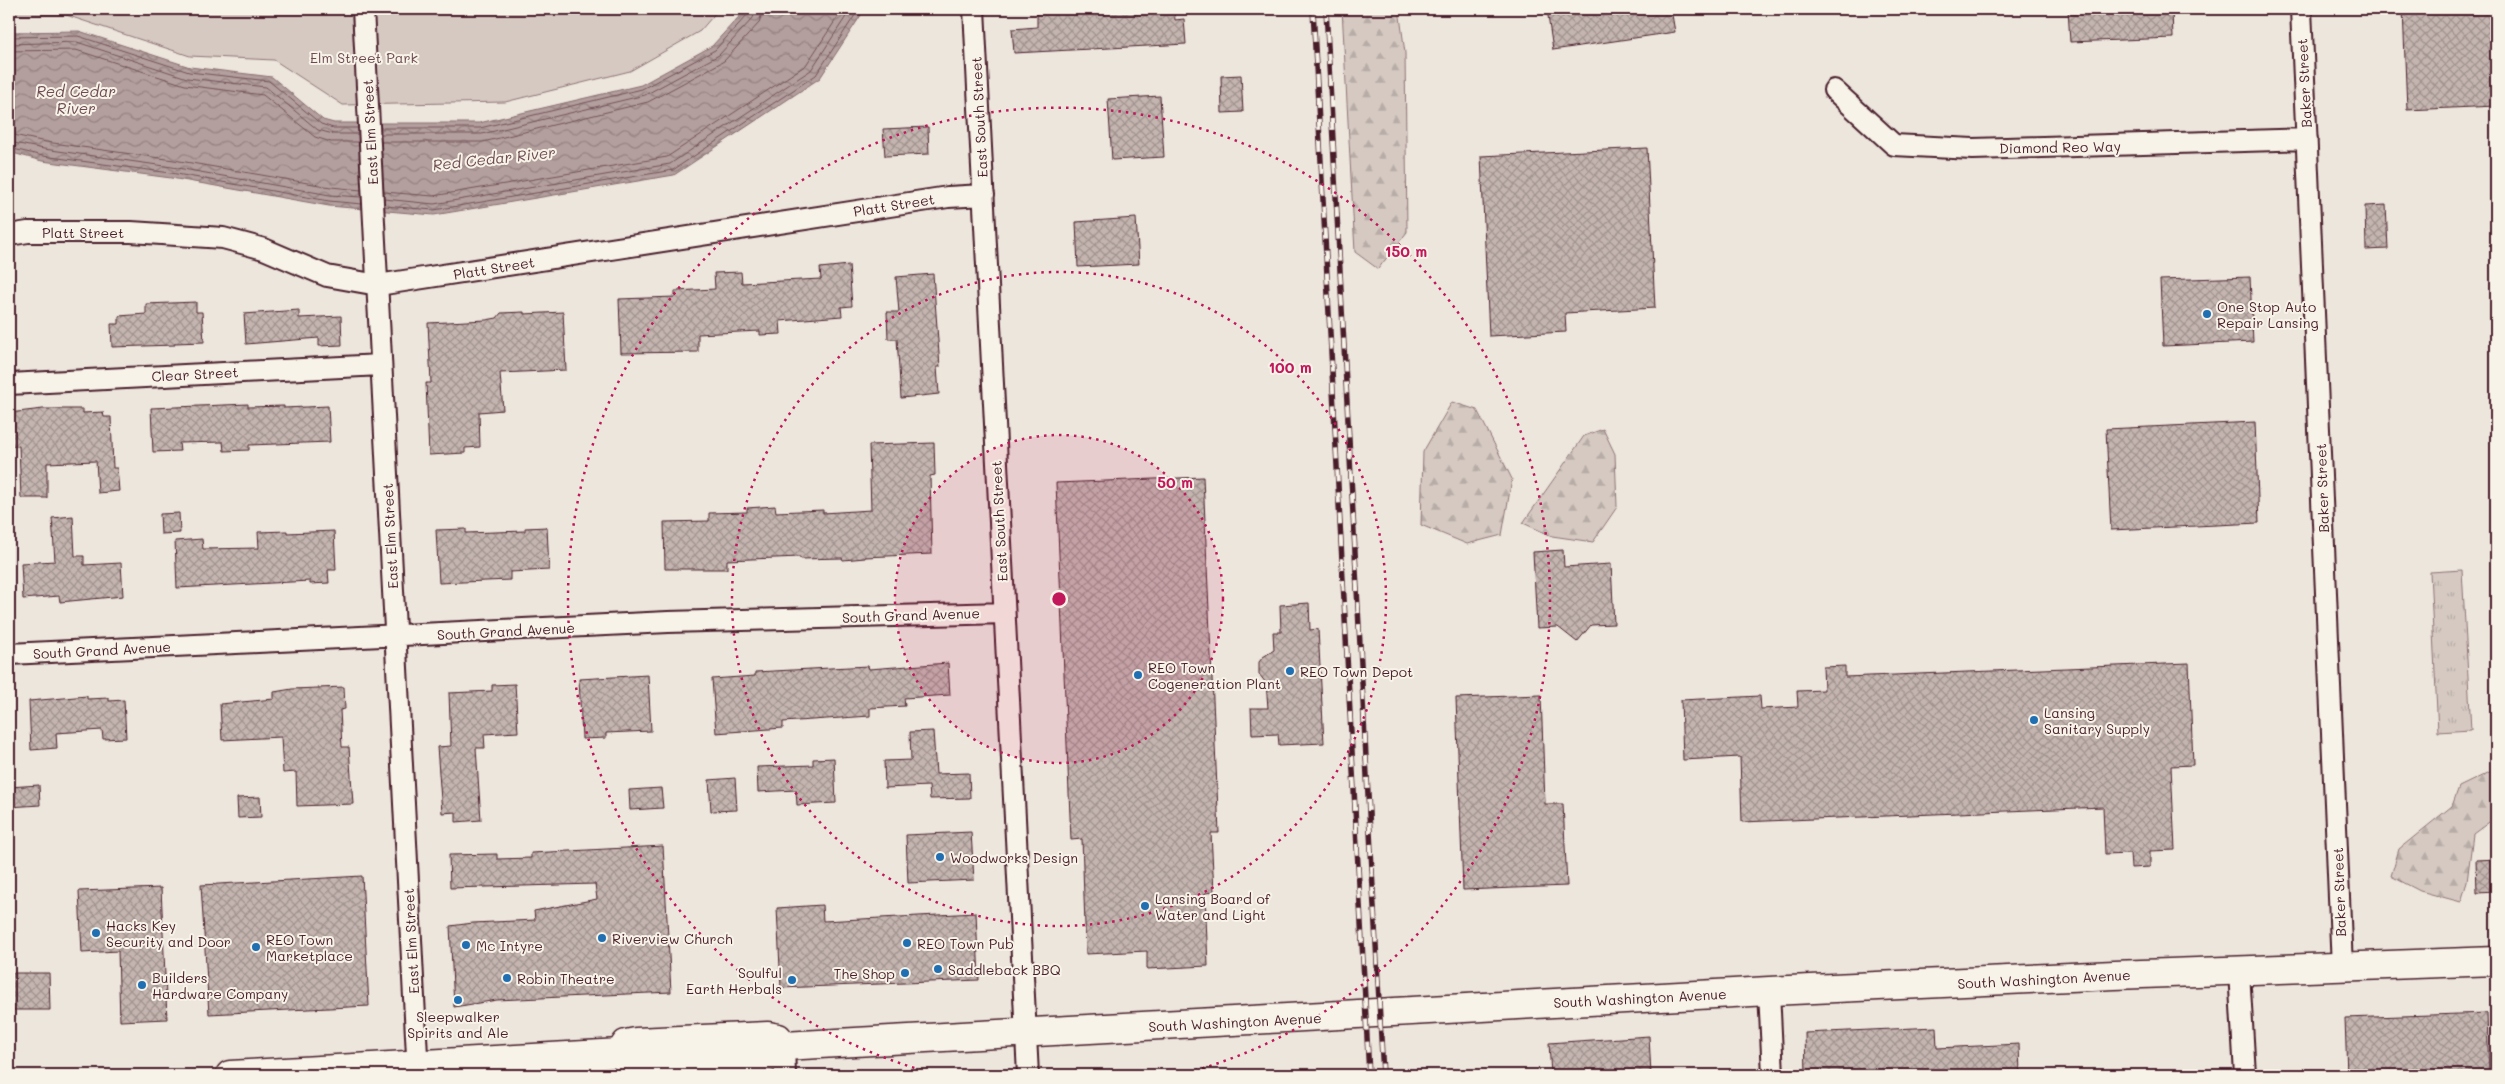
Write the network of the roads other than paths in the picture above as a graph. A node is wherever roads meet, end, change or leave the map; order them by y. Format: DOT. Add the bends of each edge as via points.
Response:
graph roads {
  1 [pos="363,9"];
  2 [pos="974,9"];
  3 [pos="2301,9"];
  4 [pos="1834,90"];
  5 [pos="2307,138"];
  6 [pos="984,195"];
  7 [pos="9,235"];
  8 [pos="378,284"];
  9 [pos="381,365"];
  10 [pos="9,384"];
  11 [pos="1004,613"];
  12 [pos="395,636"];
  13 [pos="9,654"];
  14 [pos="2496,961"];
  15 [pos="2342,967"];
  16 [pos="2239,971"];
  17 [pos="1769,991"];
  18 [pos="1026,1034"];
  19 [pos="784,1046"];
  20 [pos="620,1053"];
  21 [pos="687,1068"];
  22 [pos="418,1070"];
  23 [pos="230,1075"];
  24 [pos="785,1075"];
  25 [pos="1028,1075"];
  26 [pos="1773,1075"];
  27 [pos="2245,1075"];
  1 -- 8 [label="street, East Elm Street"];
  2 -- 6 [label="street, East South Street"];
  3 -- 5 [label="street, Baker Street"];
  4 -- 5 [label="street, Diamond Reo Way" via="1894,145 1982,149"];
  5 -- 15 [label="street, Baker Street"];
  6 -- 8 [label="street, Platt Street" via="948,197"];
  6 -- 11 [label="street, East South Street"];
  7 -- 8 [label="street, Platt Street" via="28,232 131,232 223,238 264,249 327,276"];
  8 -- 9 [label="street, East Elm Street"];
  9 -- 10 [label="street, Clear Street"];
  9 -- 12 [label="street, East Elm Street"];
  11 -- 12 [label="street, South Grand Avenue" via="668,622"];
  11 -- 18 [label="street, East South Street"];
  12 -- 13 [label="street, South Grand Avenue"];
  12 -- 22 [label="street, East Elm Street"];
  14 -- 15 [label="street, South Washington Avenue"];
  15 -- 16 [label="street, South Washington Avenue"];
  16 -- 17 [label="street, South Washington Avenue"];
  16 -- 27 [label="street"];
  17 -- 18 [label="street, South Washington Avenue"];
  17 -- 26 [label="street"];
  18 -- 19 [label="street, South Washington Avenue"];
  18 -- 25 [label="street, East South Street"];
  19 -- 20 [label="street, South Washington Avenue" via="778,1038 768,1036 636,1042 626,1044"];
  19 -- 21 [label="street, South Washington Avenue" via="778,1055 770,1057"];
  19 -- 24 [label="street"];
  20 -- 21 [label="street, South Washington Avenue" via="627,1061 636,1064"];
  20 -- 22 [label="street, South Washington Avenue"];
  22 -- 23 [label="street, South Washington Avenue"];
}
